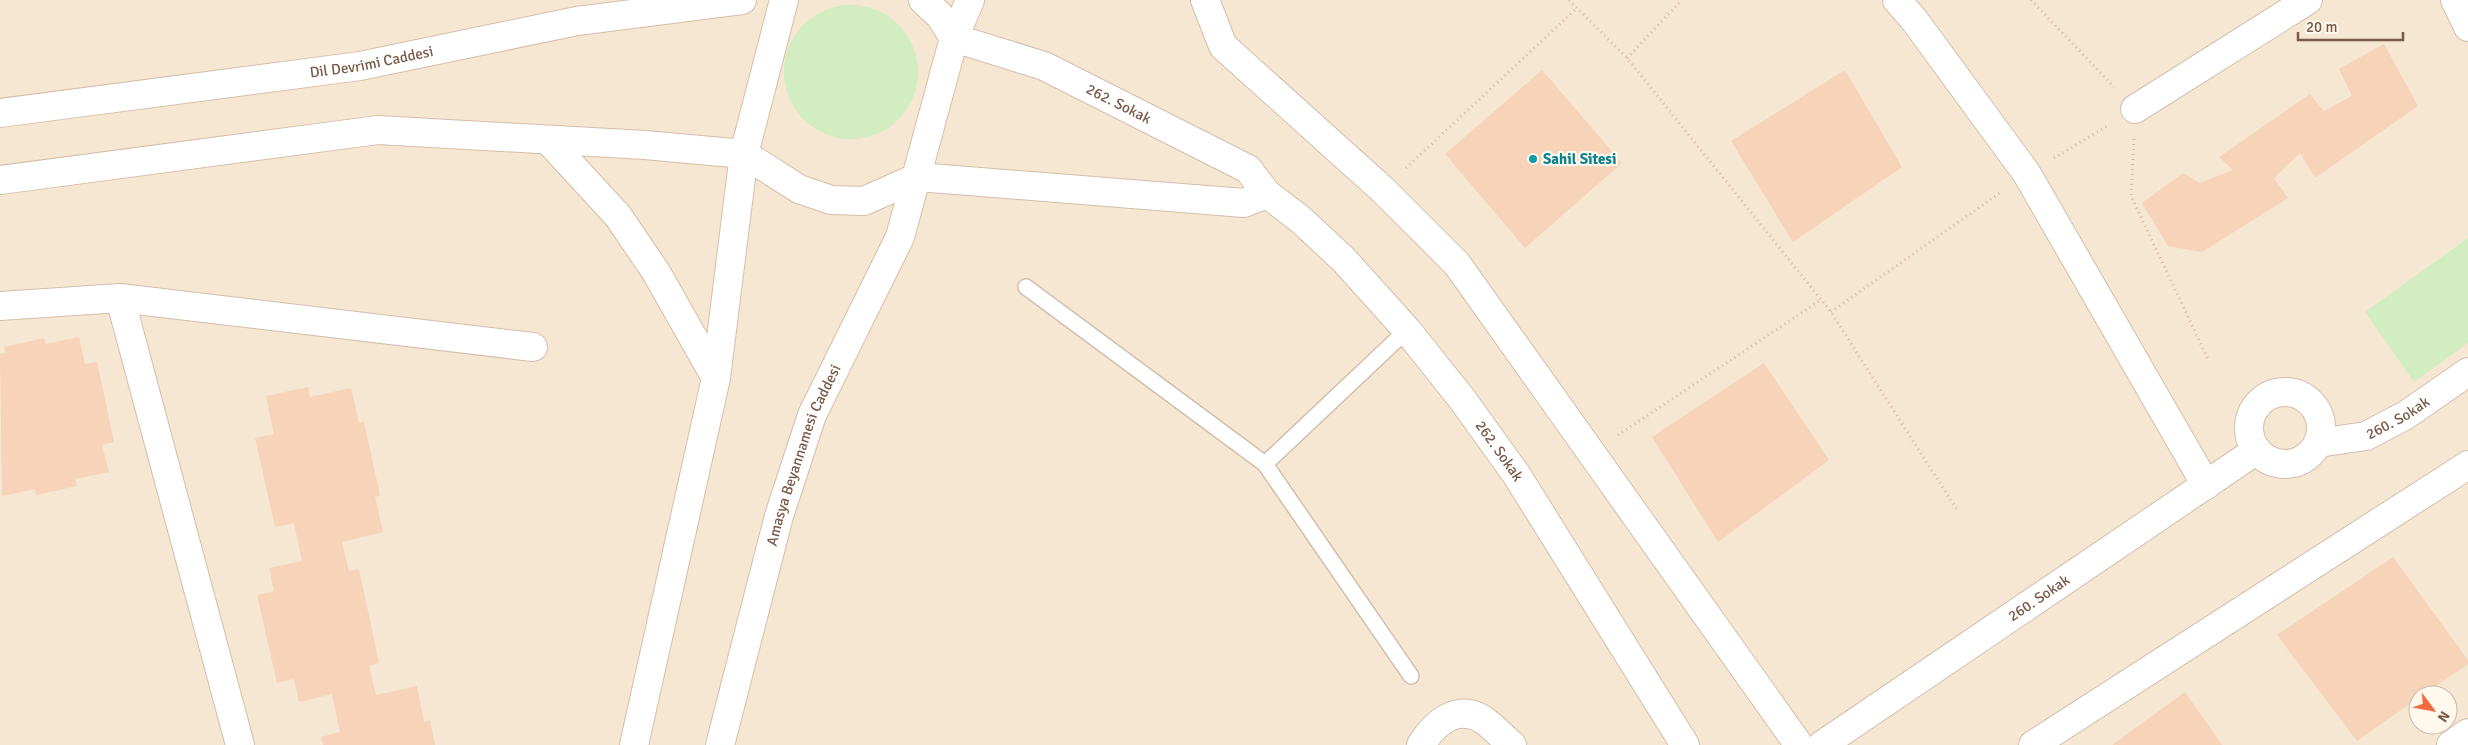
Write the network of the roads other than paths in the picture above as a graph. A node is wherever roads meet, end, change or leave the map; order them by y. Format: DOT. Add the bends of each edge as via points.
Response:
graph roads {
  1 [pos="742,0"];
  2 [pos="784,0"];
  3 [pos="923,0"];
  4 [pos="970,0"];
  5 [pos="1205,0"];
  6 [pos="1897,0"];
  7 [pos="2308,0"];
  8 [pos="2455,0"];
  9 [pos="2468,27"];
  10 [pos="954,38"];
  11 [pos="2135,109"];
  12 [pos="0,113"];
  13 [pos="548,140"];
  14 [pos="744,154"];
  15 [pos="918,177"];
  16 [pos="0,180"];
  17 [pos="1267,194"];
  18 [pos="1026,287"];
  19 [pos="120,298"];
  20 [pos="0,306"];
  21 [pos="1407,330"];
  22 [pos="533,347"];
  23 [pos="2468,372"];
  24 [pos="716,378"];
  25 [pos="2318,443"];
  26 [pos="2257,450"];
  27 [pos="1265,464"];
  28 [pos="2468,465"];
  29 [pos="2206,485"];
  30 [pos="1411,676"];
  31 [pos="2468,733"];
  32 [pos="240,745"];
  33 [pos="634,745"];
  34 [pos="720,745"];
  35 [pos="1421,745"];
  36 [pos="1512,745"];
  37 [pos="1685,745"];
  38 [pos="1799,745"];
  39 [pos="1822,745"];
  40 [pos="2033,745"];
  41 [pos="2451,745"];
  1 -- 12 [label="street, Dil Devrimi Caddesi" via="578,21 360,66"];
  2 -- 14 [label="street"];
  3 -- 10 [label="street" via="940,16"];
  4 -- 10 [label="street"];
  5 -- 38 [label="street" via="1223,46 1383,190 1457,264"];
  6 -- 29 [label="street" via="2027,174"];
  7 -- 11 [label="street"];
  8 -- 9 [label="street"];
  10 -- 15 [label="street, Amasya Beyannamesi Caddesi"];
  10 -- 17 [label="street, 262. Sokak" via="1044,66 1248,169"];
  13 -- 14 [label="street"];
  13 -- 16 [label="street" via="378,130"];
  13 -- 24 [label="street" via="618,216 656,272"];
  14 -- 15 [label="street" via="799,189 830,200 864,201"];
  14 -- 24 [label="street"];
  15 -- 17 [label="street" via="1244,203"];
  15 -- 34 [label="street, Amasya Beyannamesi Caddesi" via="900,237 812,415 779,516"];
  17 -- 21 [label="street, 262. Sokak" via="1343,259"];
  18 -- 27 [label="lane"];
  19 -- 20 [label="street"];
  19 -- 22 [label="street"];
  19 -- 32 [label="street"];
  21 -- 27 [label="lane"];
  21 -- 37 [label="street, 262. Sokak" via="1516,474"];
  23 -- 25 [label="street, 260. Sokak" via="2406,415 2366,436"];
  24 -- 33 [label="street"];
  25 -- 26 [label="street" via="2306,457 2290,464 2277,463"];
  25 -- 26 [label="street" via="2322,431 2316,408 2298,393 2286,391 2264,398 2250,417 2251,440"];
  26 -- 29 [label="street, 260. Sokak"];
  27 -- 30 [label="lane"];
  28 -- 40 [label="street"];
  29 -- 39 [label="street, 260. Sokak"];
  31 -- 41 [label="street"];
  35 -- 36 [label="street" via="1434,726 1449,715 1467,714 1482,719"];
}
